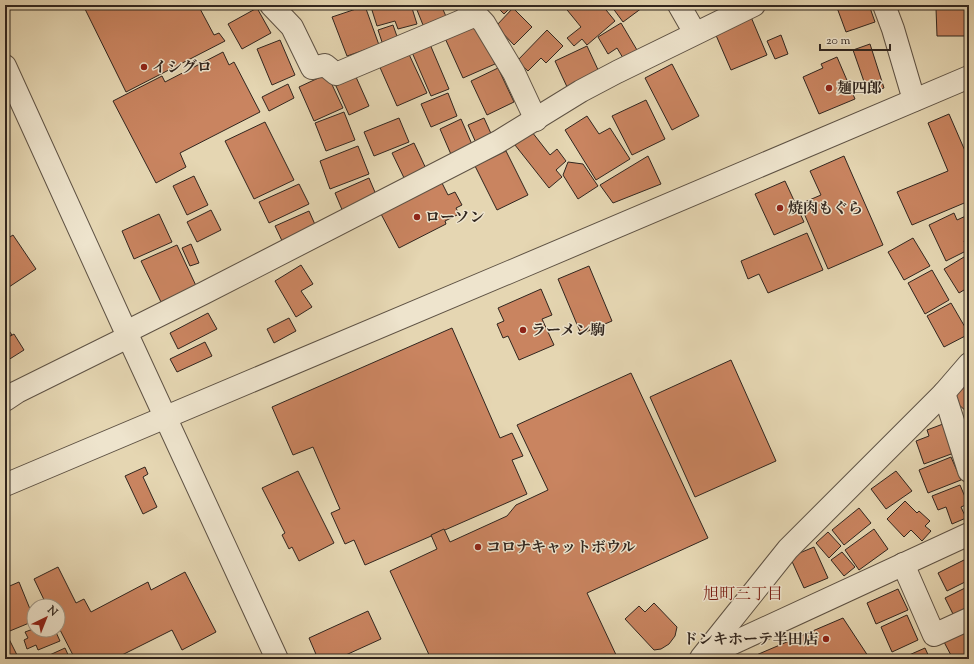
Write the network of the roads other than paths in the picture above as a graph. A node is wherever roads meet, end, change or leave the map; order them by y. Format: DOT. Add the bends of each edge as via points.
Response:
graph roads {
  1 [pos="271,5"];
  2 [pos="680,5"];
  3 [pos="754,5"];
  4 [pos="884,5"];
  5 [pos="472,10"];
  6 [pos="695,33"];
  7 [pos="5,66"];
  8 [pos="969,77"];
  9 [pos="914,100"];
  10 [pos="536,120"];
  11 [pos="127,334"];
  12 [pos="969,364"];
  13 [pos="944,393"];
  14 [pos="5,400"];
  15 [pos="165,417"];
  16 [pos="969,471"];
  17 [pos="5,485"];
  18 [pos="969,534"];
  19 [pos="903,564"];
  20 [pos="969,619"];
  21 [pos="700,658"];
  22 [pos="277,659"];
  1 -- 5 [label="street" via="292,27 312,68 325,65 336,74"];
  2 -- 6 [label="street"];
  3 -- 6 [label="street"];
  4 -- 9 [label="street"];
  5 -- 10 [label="street" via="484,23 514,73"];
  6 -- 10 [label="street" via="586,88"];
  7 -- 11 [label="street"];
  8 -- 9 [label="street"];
  9 -- 15 [label="street"];
  10 -- 11 [label="street"];
  11 -- 14 [label="street"];
  11 -- 15 [label="street"];
  12 -- 13 [label="street"];
  13 -- 16 [label="street"];
  13 -- 21 [label="street" via="788,549"];
  15 -- 17 [label="street"];
  15 -- 22 [label="street"];
  18 -- 19 [label="street"];
  19 -- 20 [label="street" via="934,635"];
  19 -- 21 [label="street"];
}
